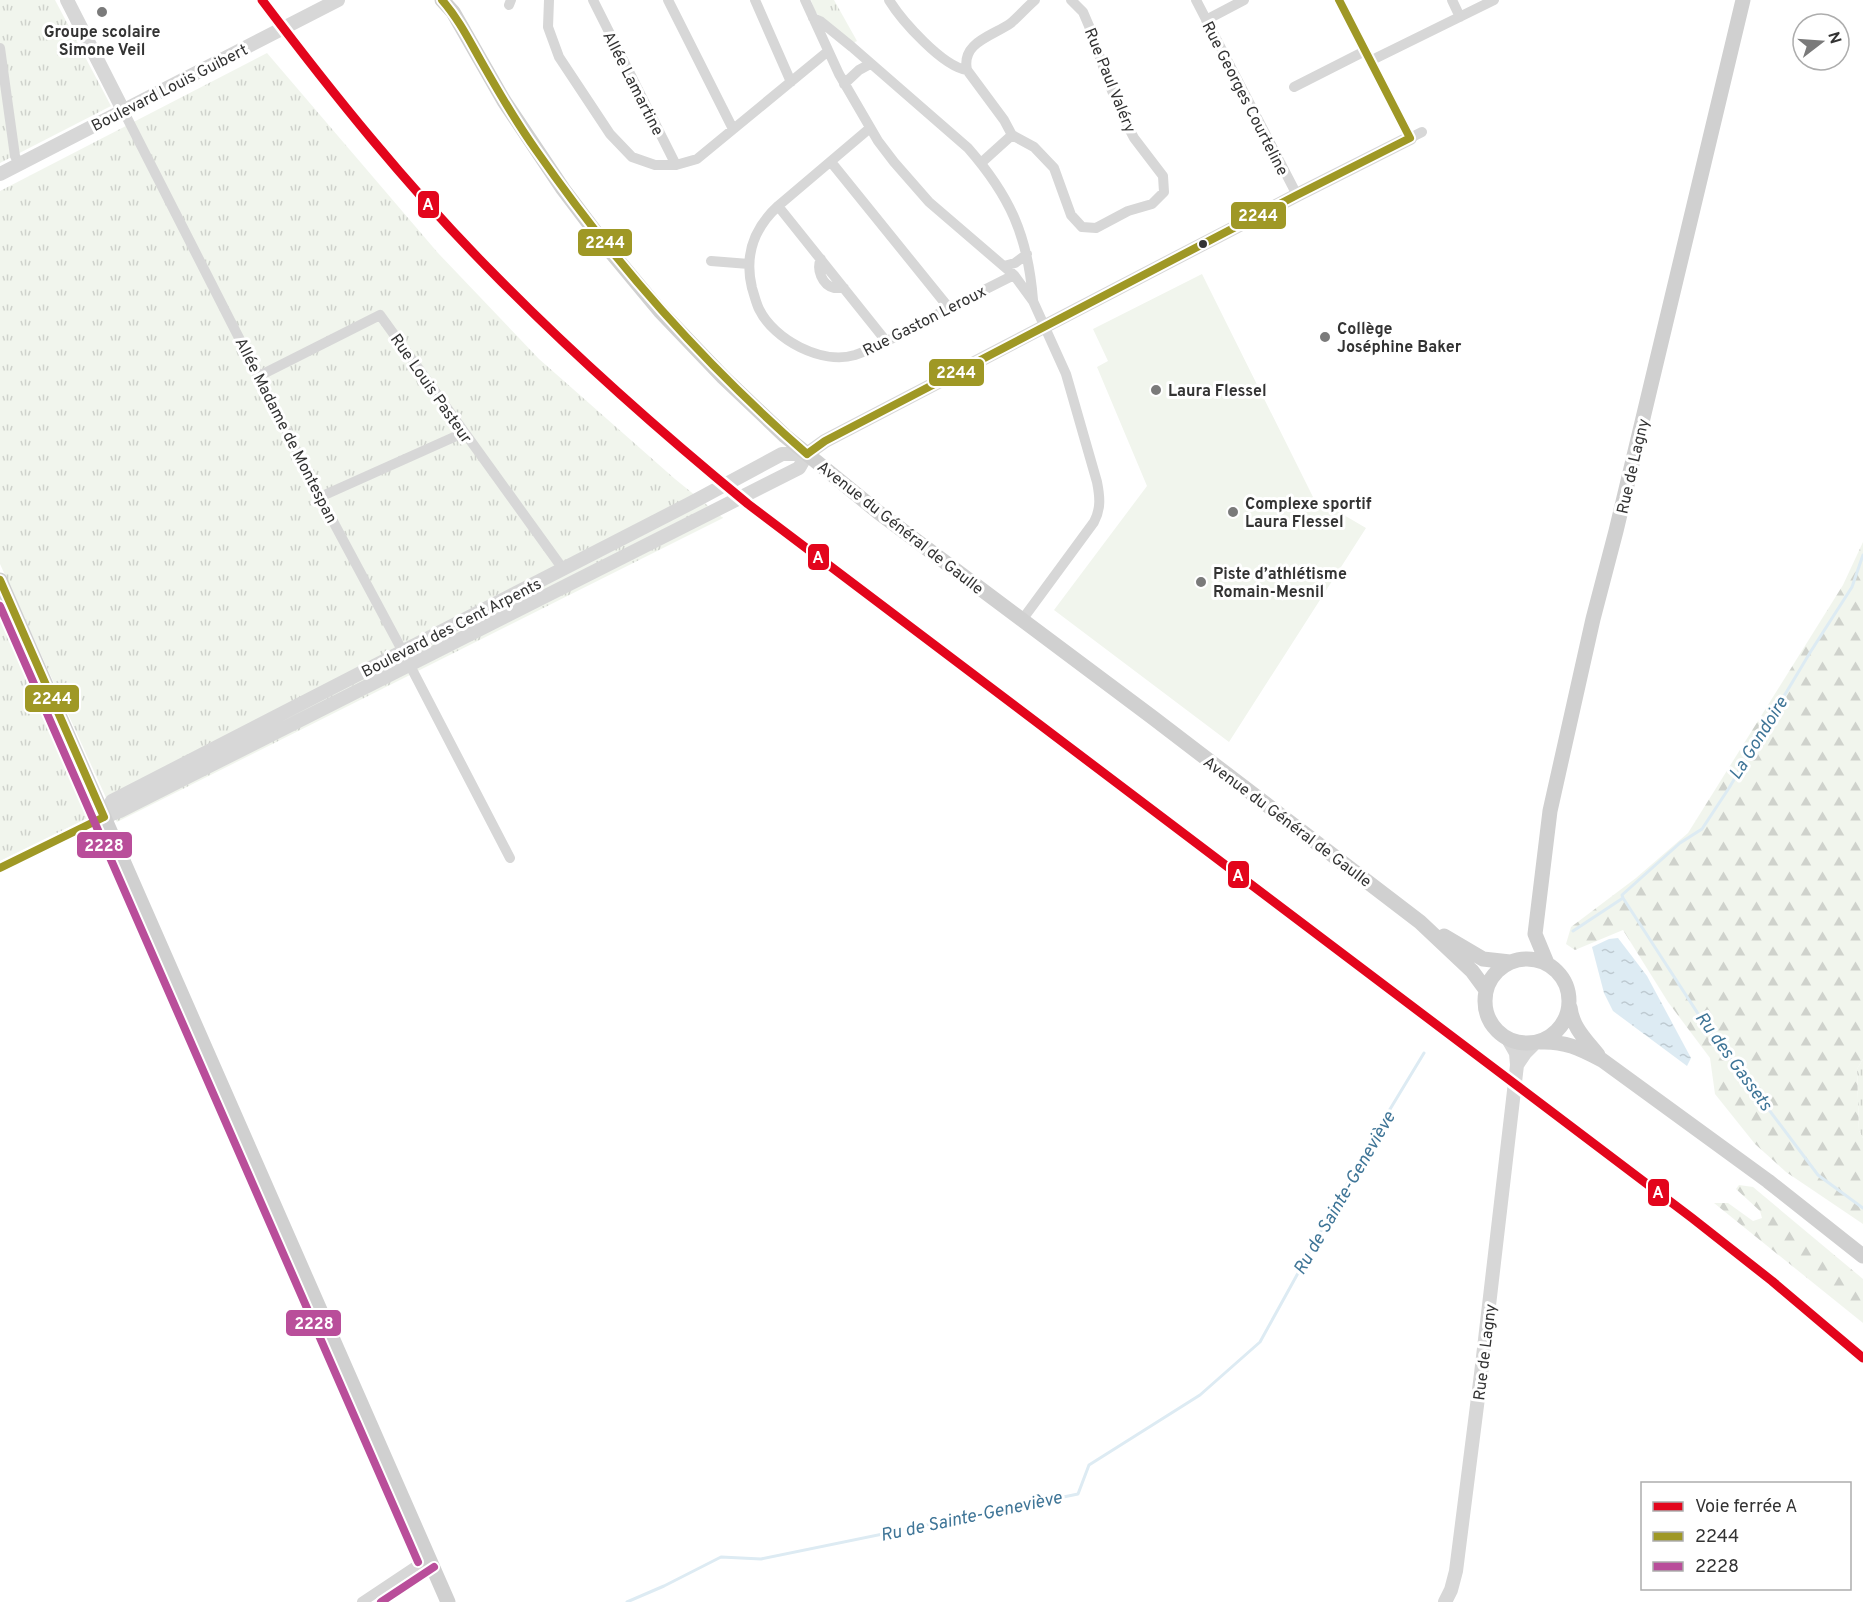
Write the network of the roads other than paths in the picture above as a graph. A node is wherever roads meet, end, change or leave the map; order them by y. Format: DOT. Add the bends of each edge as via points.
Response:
graph roads {
  1 [pos="67,0"];
  2 [pos="338,0"];
  3 [pos="549,0"];
  4 [pos="593,0"];
  5 [pos="668,0"];
  6 [pos="755,0"];
  7 [pos="805,0"];
  8 [pos="889,0"];
  9 [pos="1035,0"];
  10 [pos="1071,0"];
  11 [pos="1196,0"];
  12 [pos="1244,0"];
  13 [pos="1339,0"];
  14 [pos="1452,0"];
  15 [pos="1494,0"];
  16 [pos="1743,0"];
  17 [pos="448,4"];
  18 [pos="1460,17"];
  19 [pos="813,18"];
  20 [pos="1206,20"];
  21 [pos="0,48"];
  22 [pos="827,52"];
  23 [pos="1367,56"];
  24 [pos="870,64"];
  25 [pos="967,70"];
  26 [pos="791,82"];
  27 [pos="844,84"];
  28 [pos="1294,87"];
  29 [pos="123,110"];
  30 [pos="870,128"];
  31 [pos="734,129"];
  32 [pos="1012,135"];
  33 [pos="1416,135"];
  34 [pos="831,162"];
  35 [pos="981,163"];
  36 [pos="19,164"];
  37 [pos="676,165"];
  38 [pos="0,174"];
  39 [pos="1297,195"];
  40 [pos="778,206"];
  41 [pos="1027,254"];
  42 [pos="711,261"];
  43 [pos="749,264"];
  44 [pos="1004,266"];
  45 [pos="1014,275"];
  46 [pos="1034,301"];
  47 [pos="949,308"];
  48 [pos="1045,328"];
  49 [pos="886,341"];
  50 [pos="259,376"];
  51 [pos="463,433"];
  52 [pos="807,454"];
  53 [pos="320,497"];
  54 [pos="563,569"];
  55 [pos="0,580"];
  56 [pos="1022,620"];
  57 [pos="406,658"];
  58 [pos="104,817"];
  59 [pos="510,858"];
  60 [pos="0,868"];
  61 [pos="1420,922"];
  62 [pos="1534,934"];
  63 [pos="1513,961"];
  64 [pos="1547,963"];
  65 [pos="1486,990"];
  66 [pos="1569,1006"];
  67 [pos="1508,1039"];
  68 [pos="1537,1042"];
  69 [pos="1602,1060"];
  70 [pos="1517,1065"];
  71 [pos="1863,1256"];
  72 [pos="428,1558"];
  73 [pos="362,1602"];
  74 [pos="448,1602"];
  75 [pos="1445,1602"];
  1 -- 29 [label="street, Allée Madame de Montespan"];
  2 -- 29 [label="street, Boulevard Louis Guibert"];
  3 -- 37 [label="street" via="548,27 559,57 610,134 632,158 655,165"];
  4 -- 37 [label="street, Allée Lamartine"];
  5 -- 31 [label="street"];
  6 -- 26 [label="street"];
  7 -- 19 [label="street"];
  8 -- 25 [label="street" via="943,60"];
  9 -- 25 [label="street" via="1012,22 974,45 967,55"];
  10 -- 32 [label="street, Rue Paul Valéry" via="1083,12 1110,87 1134,138 1163,177 1164,192 1152,204 1128,211 1096,228 1082,227 1071,215 1053,168 1034,147"];
  11 -- 20 [label="street, Rue Georges Courteline"];
  12 -- 20 [label="street"];
  13 -- 23 [label="street"];
  14 -- 18 [label="street"];
  15 -- 18 [label="street"];
  16 -- 62 [label="main road, Rue de Lagny" via="1557,777"];
  17 -- 52 [label="main road, Avenue du Général de Gaulle" via="532,145 606,246 660,311 723,377"];
  18 -- 23 [label="street"];
  19 -- 22 [label="street"];
  19 -- 24 [label="street"];
  20 -- 39 [label="street, Rue Georges Courteline"];
  21 -- 36 [label="street"];
  22 -- 26 [label="street"];
  22 -- 27 [label="street"];
  23 -- 28 [label="street"];
  23 -- 33 [label="street"];
  24 -- 27 [label="street"];
  24 -- 35 [label="street"];
  25 -- 32 [label="street, Rue Paul Valéry"];
  26 -- 31 [label="street"];
  27 -- 30 [label="street"];
  29 -- 36 [label="street, Boulevard Louis Guibert"];
  29 -- 50 [label="street, Allée Madame de Montespan"];
  30 -- 34 [label="street, Rue Gaston Leroux"];
  30 -- 44 [label="street" via="929,202"];
  31 -- 37 [label="street" via="697,159"];
  32 -- 35 [label="street"];
  33 -- 39 [label="street, Boulevard des Cent Arpents"];
  34 -- 40 [label="street, Rue Gaston Leroux"];
  34 -- 47 [label="street"];
  35 -- 41 [label="street" via="1010,207"];
  36 -- 38 [label="street, Boulevard Louis Guibert"];
  39 -- 48 [label="street, Boulevard des Cent Arpents"];
  40 -- 43 [label="street, Rue Gaston Leroux" via="754,238"];
  40 -- 49 [label="street"];
  41 -- 44 [label="street"];
  41 -- 46 [label="street"];
  42 -- 43 [label="street"];
  43 -- 49 [label="street, Rue Gaston Leroux" via="759,310 774,329 800,348 823,357 854,356"];
  44 -- 45 [label="street"];
  45 -- 46 [label="street"];
  45 -- 47 [label="street, Rue Gaston Leroux"];
  46 -- 48 [label="street"];
  47 -- 49 [label="street, Rue Gaston Leroux"];
  48 -- 52 [label="street, Boulevard des Cent Arpents" via="825,441"];
  48 -- 56 [label="street" via="1066,374 1097,482 1100,506 1094,522"];
  50 -- 51 [label="street, Rue Louis Pasteur" via="380,315"];
  50 -- 53 [label="street, Allée Madame de Montespan"];
  51 -- 53 [label="street"];
  51 -- 54 [label="street, Rue Louis Pasteur"];
  52 -- 54 [label="street, Boulevard des Cent Arpents" via="782,454"];
  52 -- 56 [label="main road, Avenue du Général de Gaulle"];
  52 -- 57 [label="street, Boulevard des Cent Arpents" via="799,468"];
  53 -- 57 [label="street, Allée Madame de Montespan"];
  54 -- 57 [label="street, Boulevard des Cent Arpents"];
  55 -- 58 [label="main road"];
  56 -- 61 [label="main road, Avenue du Général de Gaulle"];
  57 -- 58 [label="street, Boulevard des Cent Arpents" via="112,801"];
  57 -- 59 [label="street, Allée Madame de Montespan"];
  58 -- 60 [label="street, Boulevard des Cent Arpents"];
  58 -- 72 [label="main road"];
  61 -- 63 [label="main road, Avenue du Général de Gaulle" via="1483,959"];
  61 -- 65 [label="main road, Avenue du Général de Gaulle" via="1472,971"];
  62 -- 63 [label="main road, Rue de Lagny"];
  62 -- 64 [label="main road"];
  63 -- 64 [label="main road"];
  63 -- 65 [label="main road" via="1495,974"];
  64 -- 66 [label="main road" via="1565,981"];
  65 -- 67 [label="main road" via="1488,1018"];
  66 -- 68 [label="main road" via="1560,1028"];
  66 -- 69 [label="main road" via="1579,1032"];
  67 -- 68 [label="main road"];
  67 -- 70 [label="street"];
  68 -- 69 [label="main road" via="1557,1041"];
  68 -- 70 [label="street"];
  69 -- 71 [label="main road"];
  70 -- 75 [label="street, Rue de Lagny" via="1456,1571"];
  72 -- 73 [label="street"];
  72 -- 74 [label="main road"];
}
